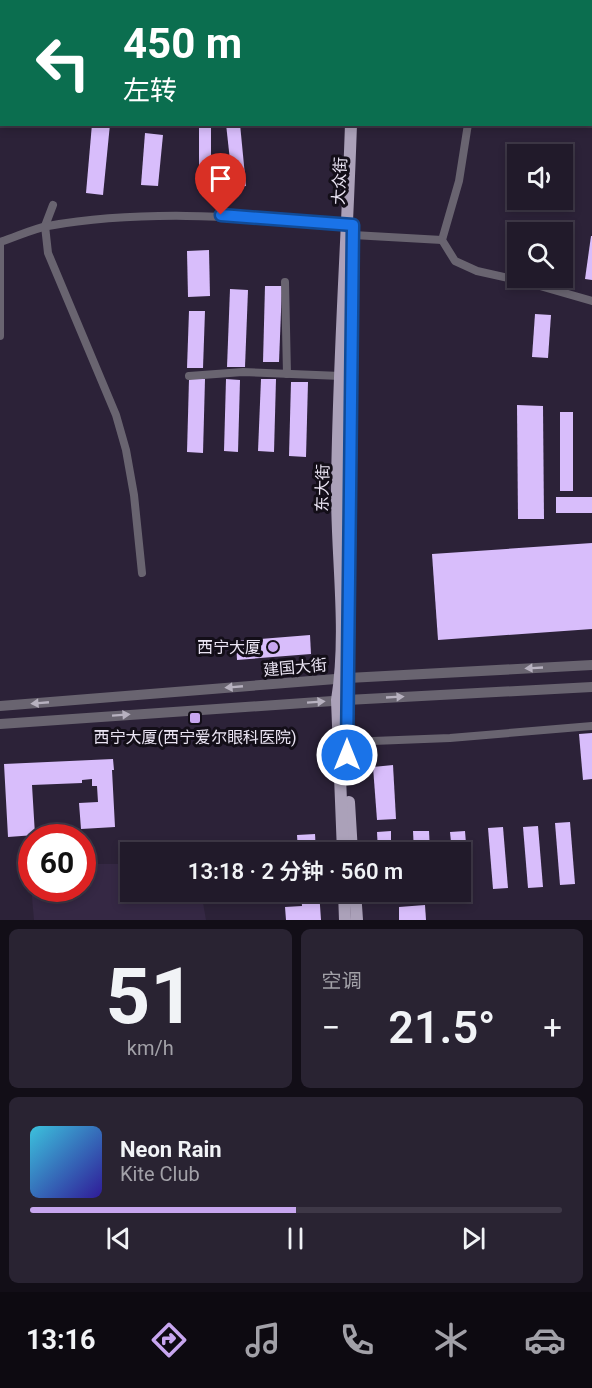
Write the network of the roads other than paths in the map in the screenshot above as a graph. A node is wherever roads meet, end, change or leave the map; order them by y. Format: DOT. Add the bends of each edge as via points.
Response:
graph roads {
  1 [pos="351,126"];
  2 [pos="359,126"];
  3 [pos="468,126"];
  4 [pos="53,206"];
  5 [pos="45,226"];
  6 [pos="351,228"];
  7 [pos="442,240"];
  8 [pos="0,242"];
  9 [pos="285,282"];
  10 [pos="592,301"];
  11 [pos="0,336"];
  12 [pos="287,374"];
  13 [pos="189,376"];
  14 [pos="342,376"];
  15 [pos="142,573"];
  16 [pos="592,665"];
  17 [pos="344,678"];
  18 [pos="592,687"];
  19 [pos="342,700"];
  20 [pos="0,706"];
  21 [pos="0,724"];
  22 [pos="592,726"];
  23 [pos="347,742"];
  24 [pos="343,842"];
  25 [pos="352,842"];
  26 [pos="344,902"];
  27 [pos="356,902"];
  28 [pos="345,920"];
  29 [pos="357,920"];
  1 -- 6 [label="main road, 东大街"];
  2 -- 6 [label="main road, 大众街"];
  3 -- 7 [label="street" via="459,180"];
  4 -- 5 [label="street"];
  5 -- 6 [label="street" via="107,218 221,215"];
  5 -- 8 [label="street"];
  5 -- 15 [label="street" via="48,253 116,415 126,450"];
  6 -- 7 [label="street"];
  6 -- 14 [label="main road, 东大街"];
  6 -- 17 [label="main road, 大众街"];
  7 -- 10 [label="street" via="455,261 477,272"];
  8 -- 11 [label="street"];
  9 -- 12 [label="street"];
  12 -- 13 [label="street"];
  12 -- 14 [label="street"];
  14 -- 17 [label="main road, 东大街" via="338,492"];
  16 -- 17 [label="street, 建国大街, one-way"];
  17 -- 19 [label="main road, 东大街"];
  17 -- 20 [label="street, 建国大街, one-way"];
  19 -- 18 [label="street, one-way"];
  21 -- 19 [label="street, one-way"];
  19 -- 23 [label="main road"];
  19 -- 24 [label="main road, 东大街"];
  22 -- 23 [label="street"];
  23 -- 25 [label="main road"];
  26 -- 28 [label="main road"];
  27 -- 29 [label="main road"];
}
